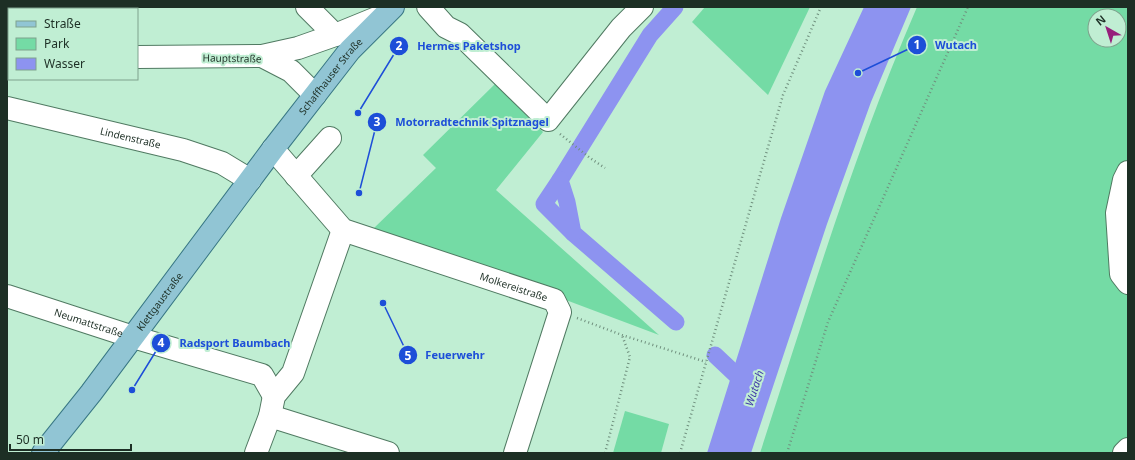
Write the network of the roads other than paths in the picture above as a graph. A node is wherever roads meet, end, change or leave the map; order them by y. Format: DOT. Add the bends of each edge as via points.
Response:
graph roads {
  1 [pos="307,7"];
  2 [pos="428,7"];
  3 [pos="642,7"];
  4 [pos="388,11"];
  5 [pos="335,36"];
  6 [pos="262,56"];
  7 [pos="138,57"];
  8 [pos="315,95"];
  9 [pos="7,108"];
  10 [pos="330,138"];
  11 [pos="273,149"];
  12 [pos="1128,172"];
  13 [pos="296,176"];
  14 [pos="250,180"];
  15 [pos="343,230"];
  16 [pos="1128,283"];
  17 [pos="7,296"];
  18 [pos="133,337"];
  19 [pos="272,406"];
  20 [pos="1128,449"];
  21 [pos="43,453"];
  22 [pos="256,453"];
  23 [pos="388,453"];
  24 [pos="515,453"];
  25 [pos="1124,453"];
  1 -- 5 [label="street"];
  2 -- 3 [label="street" via="446,27 460,34 548,120 621,28"];
  4 -- 5 [label="street"];
  4 -- 8 [label="main road, Schaffhauser Straße" via="350,50"];
  5 -- 6 [label="street"];
  6 -- 7 [label="street, Hauptstraße"];
  6 -- 8 [label="street, Hauptstraße" via="291,71"];
  8 -- 11 [label="main road, Schaffhauser Straße"];
  9 -- 14 [label="street, Lindenstraße" via="183,150 222,163"];
  10 -- 13 [label="street"];
  11 -- 13 [label="street"];
  11 -- 14 [label="main road, Klettgaustraße"];
  12 -- 16 [label="street" via="1117,213 1121,274"];
  13 -- 15 [label="street"];
  14 -- 18 [label="main road, Klettgaustraße"];
  15 -- 19 [label="street" via="293,373"];
  15 -- 24 [label="street, Molkereistraße" via="554,300 560,312"];
  17 -- 18 [label="street, Neumattstraße"];
  18 -- 19 [label="street, Neumattstraße" via="262,375"];
  18 -- 21 [label="main road, Klettgaustraße"];
  19 -- 22 [label="street"];
  19 -- 23 [label="street"];
  20 -- 25 [label="street"];
}
